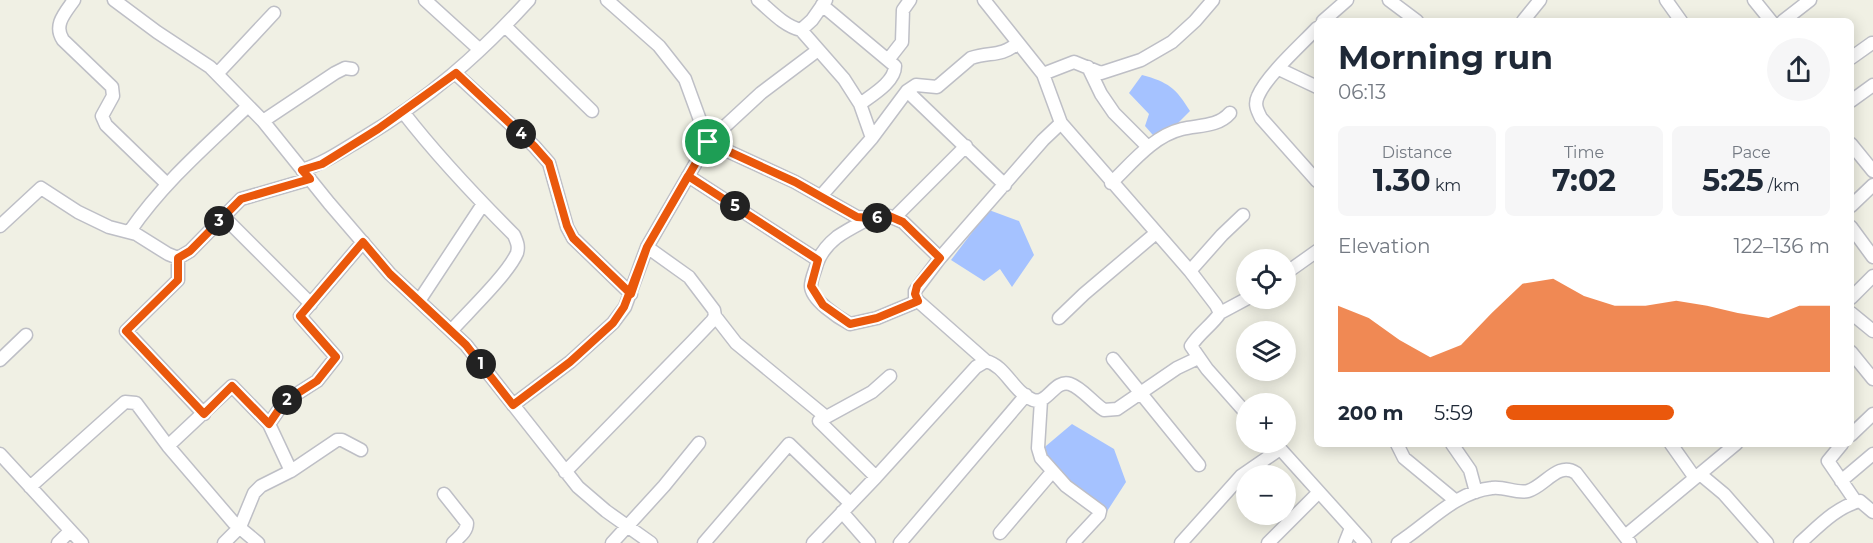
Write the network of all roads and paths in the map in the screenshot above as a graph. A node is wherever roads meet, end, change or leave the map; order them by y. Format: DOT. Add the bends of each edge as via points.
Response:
graph roads {
  1 [pos="74,0"];
  2 [pos="114,0"];
  3 [pos="425,0"];
  4 [pos="529,0"];
  5 [pos="607,0"];
  6 [pos="758,0"];
  7 [pos="910,0"];
  8 [pos="984,0"];
  9 [pos="1213,0"];
  10 [pos="1347,0"];
  11 [pos="1389,0"];
  12 [pos="1540,0"];
  13 [pos="1666,0"];
  14 [pos="1754,0"];
  15 [pos="1810,0"];
  16 [pos="824,2"];
  17 [pos="274,14"];
  18 [pos="1326,18"];
  19 [pos="1414,18"];
  20 [pos="1525,18"];
  21 [pos="1679,18"];
  22 [pos="1769,18"];
  23 [pos="1787,18"];
  24 [pos="505,26"];
  25 [pos="801,30"];
  26 [pos="1314,31"];
  27 [pos="1018,43"];
  28 [pos="1872,43"];
  29 [pos="819,50"];
  30 [pos="480,51"];
  31 [pos="1854,56"];
  32 [pos="888,60"];
  33 [pos="1088,67"];
  34 [pos="352,69"];
  35 [pos="1279,69"];
  36 [pos="456,73"];
  37 [pos="217,74"];
  38 [pos="1043,74"];
  39 [pos="1873,85"];
  40 [pos="1314,86"];
  41 [pos="908,91"];
  42 [pos="1854,99"];
  43 [pos="860,104"];
  44 [pos="248,106"];
  45 [pos="592,111"];
  46 [pos="402,112"];
  47 [pos="1230,113"];
  48 [pos="263,121"];
  49 [pos="1061,123"];
  50 [pos="872,138"];
  51 [pos="708,142"];
  52 [pos="966,146"];
  53 [pos="1148,147"];
  54 [pos="1854,148"];
  55 [pos="1873,171"];
  56 [pos="306,175"];
  57 [pos="688,176"];
  58 [pos="1314,178"];
  59 [pos="1111,183"];
  60 [pos="167,184"];
  61 [pos="1005,185"];
  62 [pos="1873,185"];
  63 [pos="821,196"];
  64 [pos="1854,203"];
  65 [pos="483,204"];
  66 [pos="1243,215"];
  67 [pos="224,216"];
  68 [pos="870,218"];
  69 [pos="894,218"];
  70 [pos="0,226"];
  71 [pos="130,231"];
  72 [pos="1854,231"];
  73 [pos="1156,233"];
  74 [pos="363,242"];
  75 [pos="647,247"];
  76 [pos="1314,253"];
  77 [pos="1873,257"];
  78 [pos="178,258"];
  79 [pos="940,258"];
  80 [pos="818,260"];
  81 [pos="1296,266"];
  82 [pos="1190,271"];
  83 [pos="1873,276"];
  84 [pos="631,294"];
  85 [pos="1854,295"];
  86 [pos="419,301"];
  87 [pos="918,301"];
  88 [pos="311,304"];
  89 [pos="1236,304"];
  90 [pos="1220,313"];
  91 [pos="1854,315"];
  92 [pos="715,316"];
  93 [pos="1059,318"];
  94 [pos="451,331"];
  95 [pos="1873,331"];
  96 [pos="26,335"];
  97 [pos="1854,356"];
  98 [pos="1198,358"];
  99 [pos="1113,359"];
  100 [pos="0,360"];
  101 [pos="986,361"];
  102 [pos="890,376"];
  103 [pos="1873,379"];
  104 [pos="1141,392"];
  105 [pos="1026,395"];
  106 [pos="1041,400"];
  107 [pos="1236,402"];
  108 [pos="513,405"];
  109 [pos="204,414"];
  110 [pos="1873,414"];
  111 [pos="826,417"];
  112 [pos="269,424"];
  113 [pos="1854,432"];
  114 [pos="699,443"];
  115 [pos="168,446"];
  116 [pos="1398,447"];
  117 [pos="1454,447"];
  118 [pos="1674,447"];
  119 [pos="1732,447"];
  120 [pos="1839,447"];
  121 [pos="361,450"];
  122 [pos="1268,453"];
  123 [pos="1282,453"];
  124 [pos="0,454"];
  125 [pos="1873,454"];
  126 [pos="1199,465"];
  127 [pos="291,471"];
  128 [pos="566,472"];
  129 [pos="1052,472"];
  130 [pos="1698,476"];
  131 [pos="876,477"];
  132 [pos="1841,481"];
  133 [pos="30,487"];
  134 [pos="1318,492"];
  135 [pos="1476,492"];
  136 [pos="444,494"];
  137 [pos="1456,501"];
  138 [pos="1867,504"];
  139 [pos="846,508"];
  140 [pos="240,527"];
  141 [pos="627,527"];
  142 [pos="1351,528"];
  143 [pos="70,531"];
  144 [pos="1000,533"];
  145 [pos="1627,540"];
  146 [pos="1075,542"];
  147 [pos="58,543"];
  148 [pos="82,543"];
  149 [pos="224,543"];
  150 [pos="258,543"];
  151 [pos="453,543"];
  152 [pos="612,543"];
  153 [pos="651,543"];
  154 [pos="705,543"];
  155 [pos="813,543"];
  156 [pos="869,543"];
  157 [pos="900,543"];
  158 [pos="1181,543"];
  159 [pos="1268,543"];
  160 [pos="1345,543"];
  161 [pos="1365,543"];
  162 [pos="1398,543"];
  163 [pos="1767,543"];
  164 [pos="1800,543"];
  1 -- 60 [label="street" via="58,25 58,33 112,87 113,96 102,116 106,125"];
  2 -- 37 [label="street"];
  3 -- 30 [label="street"];
  4 -- 24 [label="street"];
  5 -- 51 [label="street" via="659,46 686,79"];
  6 -- 25 [label="street"];
  7 -- 32 [label="street" via="903,10 902,42"];
  8 -- 27 [label="street"];
  9 -- 33 [label="street" via="1172,42 1141,60 1101,73"];
  10 -- 18 [label="street"];
  11 -- 19 [label="street"];
  12 -- 20 [label="street"];
  13 -- 21 [label="street"];
  14 -- 22 [label="street"];
  15 -- 23 [label="street"];
  16 -- 25 [label="street"];
  16 -- 32 [label="street"];
  17 -- 37 [label="street"];
  24 -- 30 [label="street"];
  24 -- 45 [label="street"];
  25 -- 29 [label="street"];
  26 -- 35 [label="street"];
  27 -- 38 [label="street"];
  27 -- 41 [label="street" via="1000,54 971,58 937,87 916,85"];
  28 -- 31 [label="street"];
  29 -- 43 [label="street"];
  29 -- 51 [label="street" via="761,93"];
  30 -- 36 [label="street"];
  32 -- 43 [label="street" via="895,66 894,73"];
  33 -- 38 [label="street" via="1074,62"];
  33 -- 53 [label="street" via="1114,112"];
  34 -- 48 [label="street" via="336,73"];
  35 -- 40 [label="street"];
  35 -- 58 [label="street" via="1258,96 1256,107 1261,118"];
  36 -- 46 [label="street"];
  36 -- 84 [label="street" via="549,163 573,238"];
  37 -- 44 [label="street"];
  38 -- 49 [label="street"];
  39 -- 42 [label="street"];
  41 -- 50 [label="street"];
  41 -- 52 [label="street"];
  43 -- 50 [label="street"];
  44 -- 48 [label="street"];
  44 -- 60 [label="street"];
  46 -- 56 [label="street"];
  46 -- 65 [label="street"];
  47 -- 53 [label="street" via="1216,123 1166,134"];
  48 -- 56 [label="street"];
  49 -- 59 [label="street"];
  49 -- 61 [label="street"];
  50 -- 63 [label="street"];
  51 -- 57 [label="street"];
  51 -- 63 [label="street"];
  52 -- 61 [label="street"];
  52 -- 69 [label="street"];
  53 -- 59 [label="street"];
  54 -- 55 [label="street"];
  56 -- 67 [label="street" via="241,199"];
  56 -- 74 [label="street"];
  57 -- 75 [label="street"];
  57 -- 80 [label="street"];
  59 -- 73 [label="street"];
  60 -- 71 [label="street"];
  61 -- 79 [label="street"];
  62 -- 64 [label="street"];
  63 -- 68 [label="street" via="857,217"];
  65 -- 86 [label="street"];
  65 -- 94 [label="street" via="514,235 517,253"];
  66 -- 82 [label="street"];
  67 -- 78 [label="street"];
  67 -- 88 [label="street"];
  68 -- 69 [label="street"];
  68 -- 80 [label="street" via="838,236"];
  69 -- 79 [label="street"];
  70 -- 71 [label="street" via="41,188 109,227"];
  71 -- 78 [label="street"];
  72 -- 77 [label="street"];
  73 -- 82 [label="street"];
  73 -- 93 [label="street"];
  74 -- 86 [label="street"];
  74 -- 88 [label="street"];
  75 -- 84 [label="street"];
  75 -- 92 [label="street" via="689,277"];
  76 -- 81 [label="street"];
  78 -- 109 [label="street" via="178,280 126,331"];
  79 -- 87 [label="street" via="917,286"];
  80 -- 87 [label="street" via="811,286 814,294 850,324"];
  82 -- 90 [label="street"];
  83 -- 85 [label="street"];
  84 -- 108 [label="street" via="613,323"];
  86 -- 94 [label="street"];
  87 -- 101 [label="street"];
  88 -- 112 [label="street" via="300,316 336,357 317,381 284,402"];
  89 -- 90 [label="street"];
  90 -- 98 [label="street" via="1191,346"];
  91 -- 95 [label="street"];
  92 -- 111 [label="street" via="736,342"];
  92 -- 128 [label="street"];
  94 -- 108 [label="street"];
  96 -- 100 [label="street"];
  97 -- 103 [label="street"];
  98 -- 104 [label="street"];
  98 -- 107 [label="street"];
  99 -- 104 [label="street"];
  101 -- 105 [label="street"];
  101 -- 131 [label="street" via="976,367"];
  102 -- 111 [label="street" via="872,392"];
  104 -- 106 [label="street" via="1110,411 1069,384 1062,384"];
  104 -- 126 [label="street"];
  105 -- 106 [label="street"];
  105 -- 157 [label="street"];
  106 -- 129 [label="street" via="1038,448"];
  108 -- 128 [label="street"];
  109 -- 112 [label="street" via="232,386"];
  109 -- 115 [label="street"];
  110 -- 113 [label="street"];
  111 -- 131 [label="street" via="819,421"];
  112 -- 127 [label="street"];
  114 -- 141 [label="street"];
  115 -- 133 [label="street" via="136,403 125,402"];
  115 -- 140 [label="street"];
  116 -- 137 [label="street" via="1404,458"];
  117 -- 135 [label="street" via="1470,470"];
  118 -- 130 [label="street"];
  119 -- 130 [label="street"];
  120 -- 132 [label="street" via="1827,461"];
  121 -- 127 [label="street" via="337,441"];
  122 -- 158 [label="street" via="1241,476"];
  123 -- 134 [label="street"];
  124 -- 133 [label="street"];
  125 -- 132 [label="street"];
  127 -- 140 [label="street" via="266,482 255,493"];
  128 -- 141 [label="street" via="578,487"];
  129 -- 144 [label="street"];
  129 -- 146 [label="street" via="1100,510"];
  130 -- 145 [label="street"];
  130 -- 163 [label="street" via="1730,500"];
  131 -- 139 [label="street"];
  132 -- 138 [label="street"];
  133 -- 143 [label="street"];
  134 -- 142 [label="street"];
  134 -- 159 [label="street"];
  135 -- 137 [label="street"];
  135 -- 145 [label="street" via="1505,487 1523,492 1559,470 1570,469"];
  136 -- 151 [label="street" via="467,523 464,533"];
  137 -- 162 [label="street"];
  138 -- 164 [label="street" via="1839,510"];
  139 -- 154 [label="street" via="789,444"];
  139 -- 155 [label="street"];
  139 -- 156 [label="street"];
  140 -- 149 [label="street"];
  140 -- 150 [label="street"];
  141 -- 152 [label="street"];
  141 -- 153 [label="street"];
  142 -- 160 [label="street"];
  142 -- 161 [label="street"];
  143 -- 147 [label="street"];
  143 -- 148 [label="street"];
}
